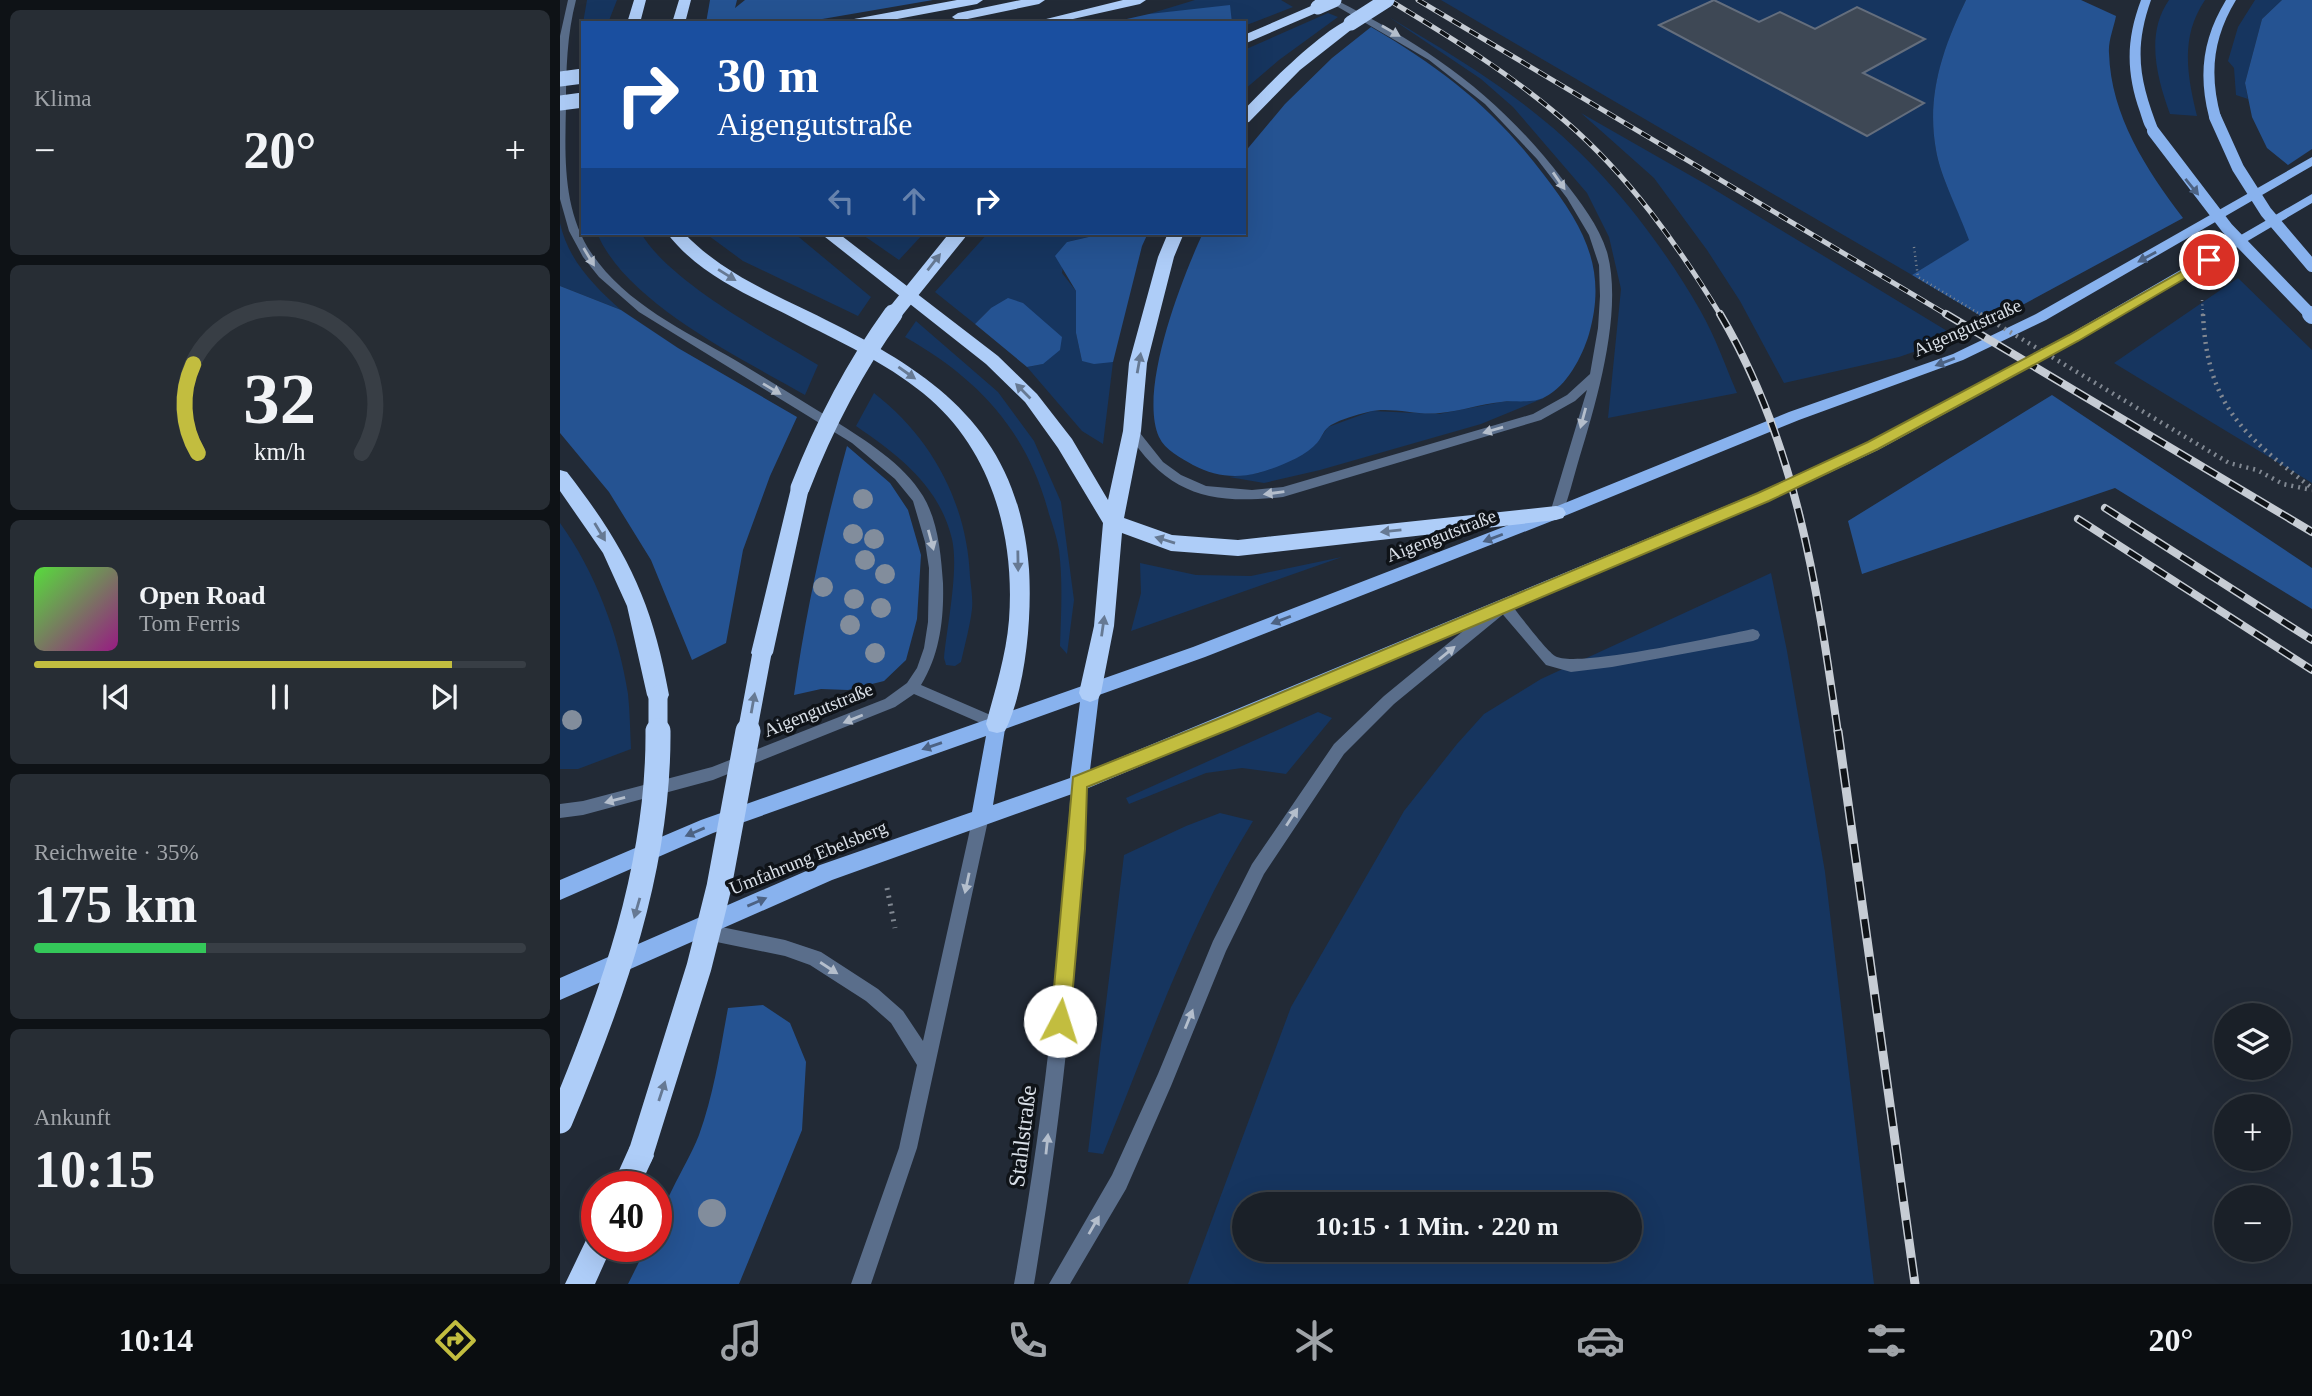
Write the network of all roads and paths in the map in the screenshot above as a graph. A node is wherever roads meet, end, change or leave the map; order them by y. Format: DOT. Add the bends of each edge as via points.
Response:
graph roads {
  1 [pos="572,0"];
  2 [pos="640,0"];
  3 [pos="685,0"];
  4 [pos="977,0"];
  5 [pos="1038,0"];
  6 [pos="1140,0"];
  7 [pos="1387,0"];
  8 [pos="2146,0"];
  9 [pos="2231,0"];
  10 [pos="1328,2"];
  11 [pos="634,21"];
  12 [pos="679,21"];
  13 [pos="865,21"];
  14 [pos="935,21"];
  15 [pos="1045,21"];
  16 [pos="1246,39"];
  17 [pos="581,76"];
  18 [pos="560,79"];
  19 [pos="581,100"];
  20 [pos="560,103"];
  21 [pos="1246,117"];
  22 [pos="2312,161"];
  23 [pos="2312,198"];
  24 [pos="677,235"];
  25 [pos="831,235"];
  26 [pos="957,235"];
  27 [pos="1175,235"];
  28 [pos="1914,247"];
  29 [pos="2312,266"];
  30 [pos="2202,293"];
  31 [pos="2312,316"];
  32 [pos="1595,376"];
  33 [pos="1132,431"];
  34 [pos="560,477"];
  35 [pos="2312,489"];
  36 [pos="1556,513"];
  37 [pos="1114,523"];
  38 [pos="1504,606"];
  39 [pos="1752,635"];
  40 [pos="912,687"];
  41 [pos="1090,693"];
  42 [pos="997,724"];
  43 [pos="1079,783"];
  44 [pos="560,811"];
  45 [pos="981,816"];
  46 [pos="879,851"];
  47 [pos="560,890"];
  48 [pos="895,928"];
  49 [pos="694,929"];
  50 [pos="560,989"];
  51 [pos="927,1064"];
  52 [pos="560,1121"];
  53 [pos="633,1171"];
  54 [pos="590,1262"];
  55 [pos="580,1284"];
  56 [pos="861,1284"];
  57 [pos="1024,1284"];
  58 [pos="1059,1284"];
  1 -- 40 [label="street, one-way" via="563,46 561,138 562,186 574,231 597,270 620,293 856,440 884,461 918,499 934,545 937,604 926,662"];
  2 -- 11 [label="highway"];
  3 -- 12 [label="highway"];
  4 -- 13 [label="highway"];
  5 -- 14 [label="highway"];
  6 -- 15 [label="highway"];
  7 -- 21 [label="highway, bridge" via="1306,57"];
  8 -- 31 [label="main road, one-way, bridge" via="2135,26 2132,68 2153,131 2224,226"];
  9 -- 29 [label="main road, bridge" via="2210,40 2206,63 2209,99 2238,168 2266,212"];
  10 -- 16 [label="highway"];
  10 -- 32 [label="street, one-way" via="1391,30 1474,86 1519,130 1575,202 1604,262 1603,330"];
  17 -- 18 [label="highway, bridge"];
  19 -- 20 [label="highway, bridge"];
  22 -- 36 [label="main road, Aigengutstraße, one-way" via="2041,317 1958,357 1794,416"];
  23 -- 38 [label="main road" via="2073,338 1873,446"];
  24 -- 42 [label="highway, one-way" via="687,248 731,278 898,367 939,396 973,431 1003,487 1017,548 1019,620"];
  37 -- 25 [label="highway, one-way" via="1031,398 992,360"];
  53 -- 26 [label="highway, one-way, bridge" via="699,967 719,887 762,653 800,488 858,365 893,313"];
  33 -- 27 [label="highway, one-way" via="1138,363"];
  28 -- 35 [label="path, bridge" via="1918,276 2229,463 2257,470 2283,484"];
  30 -- 35 [label="path" via="2207,362 2216,390 2269,455"];
  32 -- 33 [label="street, one-way" via="1571,398 1537,417 1283,492 1219,494 1191,484 1163,469"];
  32 -- 36 [label="street, one-way"];
  33 -- 37 [label="highway"];
  34 -- 52 [label="highway, one-way, bridge" via="618,562 644,625 659,695 660,745 641,894 615,982"];
  36 -- 37 [label="highway, one-way" via="1238,548 1171,543"];
  36 -- 41 [label="main road, Aigengutstraße, one-way"];
  41 -- 37 [label="highway, one-way" via="1104,626"];
  38 -- 39 [label="street" via="1551,661 1571,666"];
  38 -- 43 [label="main road"];
  58 -- 38 [label="street, one-way" via="1119,1182 1219,947 1258,869 1292,817 1339,750 1366,721"];
  40 -- 42 [label="street"];
  40 -- 44 [label="street, Aigengutstraße, one-way" via="891,704 713,773"];
  41 -- 42 [label="main road, Aigengutstraße"];
  41 -- 43 [label="main road"];
  42 -- 45 [label="main road"];
  42 -- 47 [label="main road, one-way" via="708,826"];
  43 -- 45 [label="main road, Umfahrung Ebelsberg"];
  57 -- 43 [label="street, Stahlstraße, one-way" via="1042,1185 1059,1035"];
  45 -- 46 [label="main road, Umfahrung Ebelsberg"];
  45 -- 51 [label="street, one-way"];
  46 -- 48 [label="path"];
  49 -- 46 [label="main road, Umfahrung Ebelsberg, one-way"];
  49 -- 50 [label="main road, Umfahrung Ebelsberg"];
  49 -- 51 [label="street, one-way" via="815,958 897,1017"];
  51 -- 56 [label="street" via="908,1148"];
  54 -- 55 [label="highway"];
}
